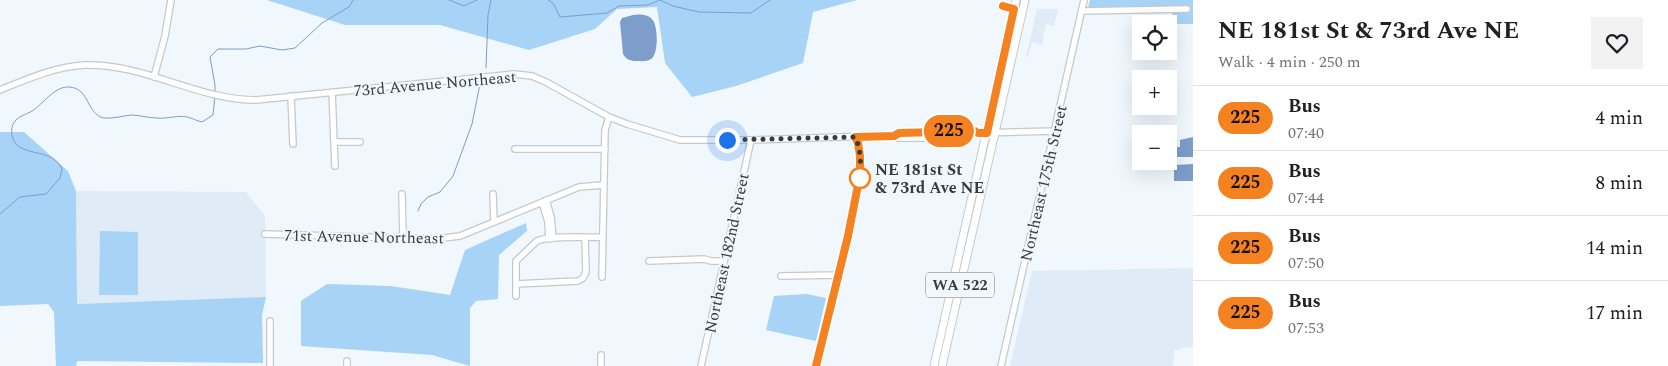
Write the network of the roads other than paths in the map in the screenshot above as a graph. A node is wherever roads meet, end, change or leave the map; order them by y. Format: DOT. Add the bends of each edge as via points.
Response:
graph roads {
  1 [pos="171,0"];
  2 [pos="1016,0"];
  3 [pos="1025,0"];
  4 [pos="1084,0"];
  5 [pos="1187,9"];
  6 [pos="1082,11"];
  7 [pos="154,78"];
  8 [pos="0,90"];
  9 [pos="332,92"];
  10 [pos="292,96"];
  11 [pos="609,117"];
  12 [pos="1054,131"];
  13 [pos="996,132"];
  14 [pos="987,133"];
  15 [pos="855,137"];
  16 [pos="751,140"];
  17 [pos="334,142"];
  18 [pos="360,142"];
  19 [pos="293,144"];
  20 [pos="515,149"];
  21 [pos="605,149"];
  22 [pos="335,166"];
  23 [pos="603,185"];
  24 [pos="402,194"];
  25 [pos="494,194"];
  26 [pos="544,201"];
  27 [pos="494,222"];
  28 [pos="265,234"];
  29 [pos="602,237"];
  30 [pos="403,238"];
  31 [pos="551,238"];
  32 [pos="585,238"];
  33 [pos="649,261"];
  34 [pos="724,261"];
  35 [pos="838,275"];
  36 [pos="781,276"];
  37 [pos="602,278"];
  38 [pos="516,284"];
  39 [pos="516,296"];
  40 [pos="270,321"];
  41 [pos="601,355"];
  42 [pos="270,366"];
  43 [pos="601,366"];
  44 [pos="702,366"];
  45 [pos="816,366"];
  46 [pos="934,366"];
  47 [pos="942,366"];
  48 [pos="1001,366"];
  1 -- 7 [label="street"];
  2 -- 14 [label="main road, WA 522"];
  3 -- 13 [label="main road, WA 522"];
  4 -- 6 [label="street, Northeast 175th Street"];
  5 -- 6 [label="street"];
  6 -- 12 [label="street, Northeast 175th Street"];
  7 -- 8 [label="street, 73rd Avenue Northeast" via="86,65 50,71"];
  7 -- 10 [label="street, 73rd Avenue Northeast" via="241,100"];
  9 -- 10 [label="street, 73rd Avenue Northeast"];
  9 -- 11 [label="street, 73rd Avenue Northeast" via="523,74 546,82"];
  9 -- 17 [label="street"];
  10 -- 19 [label="street"];
  11 -- 16 [label="street, 73rd Avenue Northeast" via="680,140"];
  11 -- 21 [label="street"];
  12 -- 13 [label="street, 73rd Avenue Northeast"];
  12 -- 48 [label="street, Northeast 175th Street"];
  13 -- 14 [label="street, 73rd Avenue Northeast"];
  13 -- 47 [label="main road, WA 522"];
  14 -- 15 [label="street, 73rd Avenue Northeast" via="899,133 894,136"];
  14 -- 46 [label="main road, WA 522"];
  15 -- 16 [label="street, 73rd Avenue Northeast"];
  15 -- 35 [label="street" via="860,175"];
  16 -- 34 [label="street, Northeast 182nd Street"];
  17 -- 18 [label="street"];
  17 -- 22 [label="street"];
  20 -- 21 [label="street"];
  21 -- 23 [label="street"];
  23 -- 26 [label="street, 71st Avenue Northeast" via="579,187"];
  23 -- 29 [label="street"];
  24 -- 30 [label="street"];
  25 -- 27 [label="street"];
  26 -- 27 [label="street, 71st Avenue Northeast"];
  26 -- 31 [label="street" via="551,217"];
  27 -- 30 [label="street, 71st Avenue Northeast" via="460,236"];
  28 -- 30 [label="street, 71st Avenue Northeast"];
  29 -- 32 [label="street"];
  29 -- 37 [label="street"];
  31 -- 32 [label="street"];
  31 -- 38 [label="street" via="537,241 516,260"];
  32 -- 38 [label="street" via="586,272 583,278 578,281"];
  33 -- 34 [label="street"];
  34 -- 44 [label="street, Northeast 182nd Street"];
  35 -- 36 [label="street"];
  35 -- 45 [label="street"];
  38 -- 39 [label="street"];
  40 -- 42 [label="street"];
  41 -- 43 [label="street"];
}
